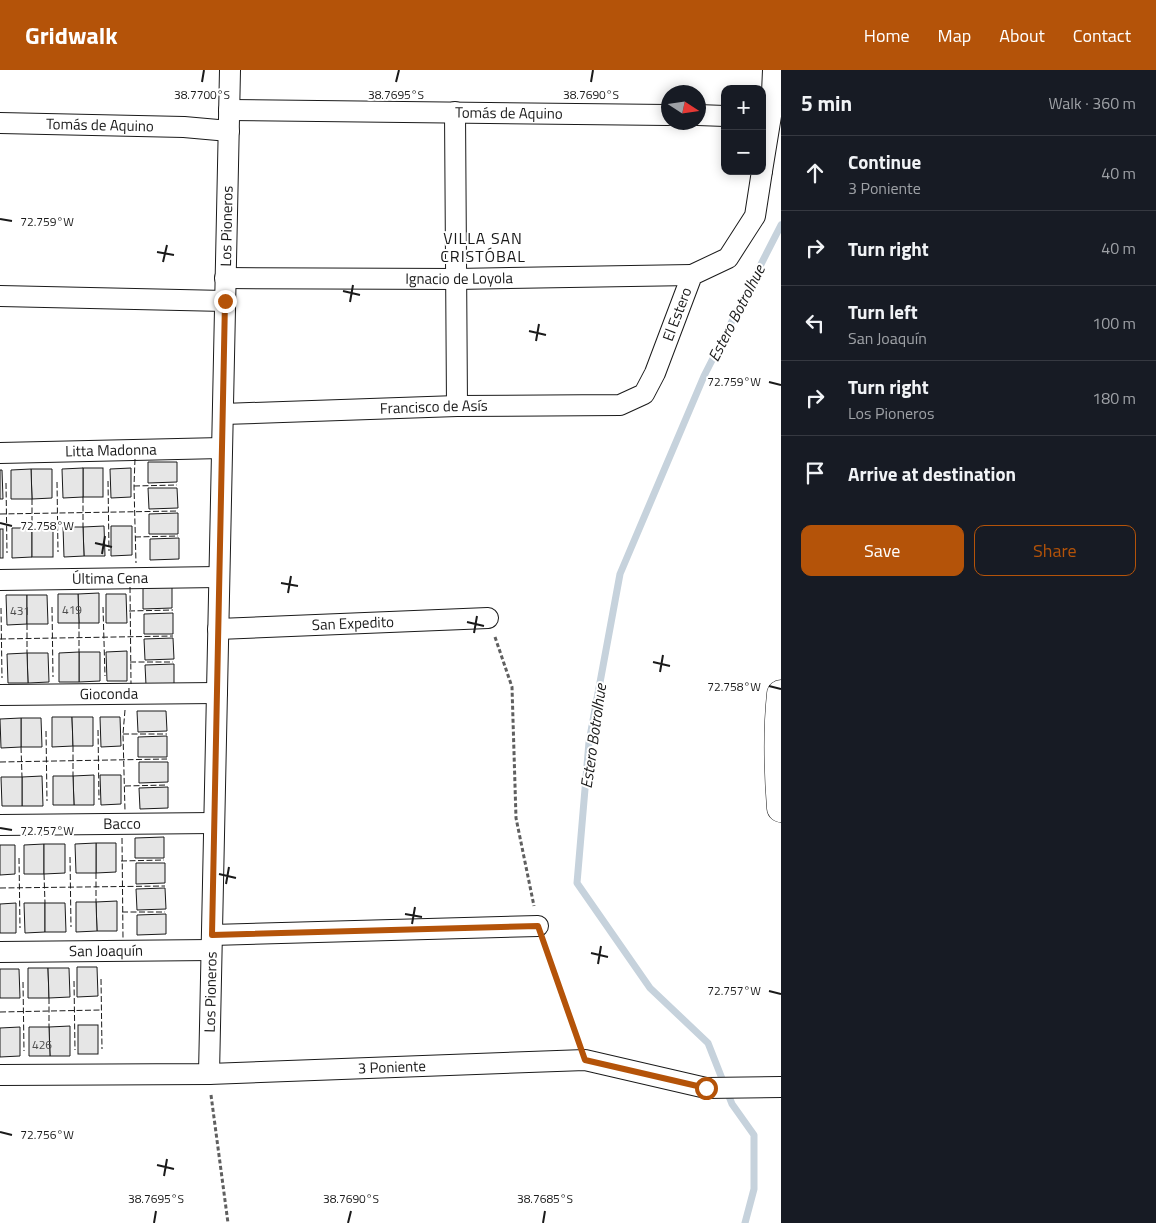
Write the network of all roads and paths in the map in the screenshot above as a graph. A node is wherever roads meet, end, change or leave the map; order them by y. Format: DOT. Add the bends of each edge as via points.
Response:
graph roads {
  1 [pos="230,70"];
  2 [pos="774,70"];
  3 [pos="229,110"];
  4 [pos="455,112"];
  5 [pos="661,115"];
  6 [pos="706,115"];
  7 [pos="721,116"];
  8 [pos="767,116"];
  9 [pos="0,123"];
  10 [pos="766,130"];
  11 [pos="229,131"];
  12 [pos="761,175"];
  13 [pos="692,275"];
  14 [pos="225,278"];
  15 [pos="456,279"];
  16 [pos="0,296"];
  17 [pos="225,301"];
  18 [pos="644,394"];
  19 [pos="457,406"];
  20 [pos="223,414"];
  21 [pos="222,448"];
  22 [pos="0,453"];
  23 [pos="219,577"];
  24 [pos="0,580"];
  25 [pos="488,618"];
  26 [pos="218,629"];
  27 [pos="217,693"];
  28 [pos="781,694"];
  29 [pos="0,696"];
  30 [pos="781,808"];
  31 [pos="214,822"];
  32 [pos="0,825"];
  33 [pos="538,926"];
  34 [pos="211,943"];
  35 [pos="0,952"];
  36 [pos="585,1060"];
  37 [pos="209,1074"];
  38 [pos="0,1075"];
  39 [pos="779,1087"];
  40 [pos="228,1223"];
  1 -- 3 [label="street, Los Pioneros"];
  2 -- 8 [label="street, El Estero"];
  3 -- 4 [label="street, Tomás de Aquino"];
  3 -- 11 [label="street, Los Pioneros"];
  4 -- 5 [label="street, Tomás de Aquino"];
  4 -- 15 [label="street"];
  6 -- 7 [label="street"];
  8 -- 10 [label="street, El Estero"];
  9 -- 11 [label="street, Tomás de Aquino"];
  11 -- 14 [label="street, Los Pioneros"];
  12 -- 13 [label="street, El Estero" via="755,216 728,258"];
  13 -- 15 [label="street, Ignacio de Loyola"];
  13 -- 18 [label="street, El Estero"];
  14 -- 15 [label="street, Ignacio de Loyola"];
  14 -- 17 [label="street, Los Pioneros"];
  15 -- 19 [label="street"];
  16 -- 17 [label="street"];
  17 -- 20 [label="street, Los Pioneros"];
  18 -- 19 [label="street, Francisco de Asís" via="620,405"];
  19 -- 20 [label="street, Francisco de Asís"];
  20 -- 21 [label="street, Los Pioneros"];
  21 -- 22 [label="street, Litta Madonna"];
  21 -- 23 [label="street, Los Pioneros"];
  23 -- 24 [label="street, Última Cena"];
  23 -- 26 [label="street, Los Pioneros"];
  25 -- 26 [label="street, San Expedito"];
  25 -- 33 [label="path" via="512,687 516,818"];
  26 -- 27 [label="street, Los Pioneros"];
  27 -- 29 [label="street, Gioconda"];
  27 -- 31 [label="street, Los Pioneros"];
  28 -- 30 [label="main road" via="778,738"];
  31 -- 32 [label="street, Bacco"];
  31 -- 34 [label="street, Los Pioneros"];
  33 -- 34 [label="street, San Joaquín"];
  33 -- 36 [label="path"];
  34 -- 35 [label="street, San Joaquín"];
  34 -- 37 [label="street, Los Pioneros"];
  36 -- 37 [label="street, 3 Poniente"];
  36 -- 39 [label="street, 3 Poniente" via="706,1088"];
  37 -- 38 [label="street, 3 Poniente"];
  37 -- 40 [label="path"];
}
